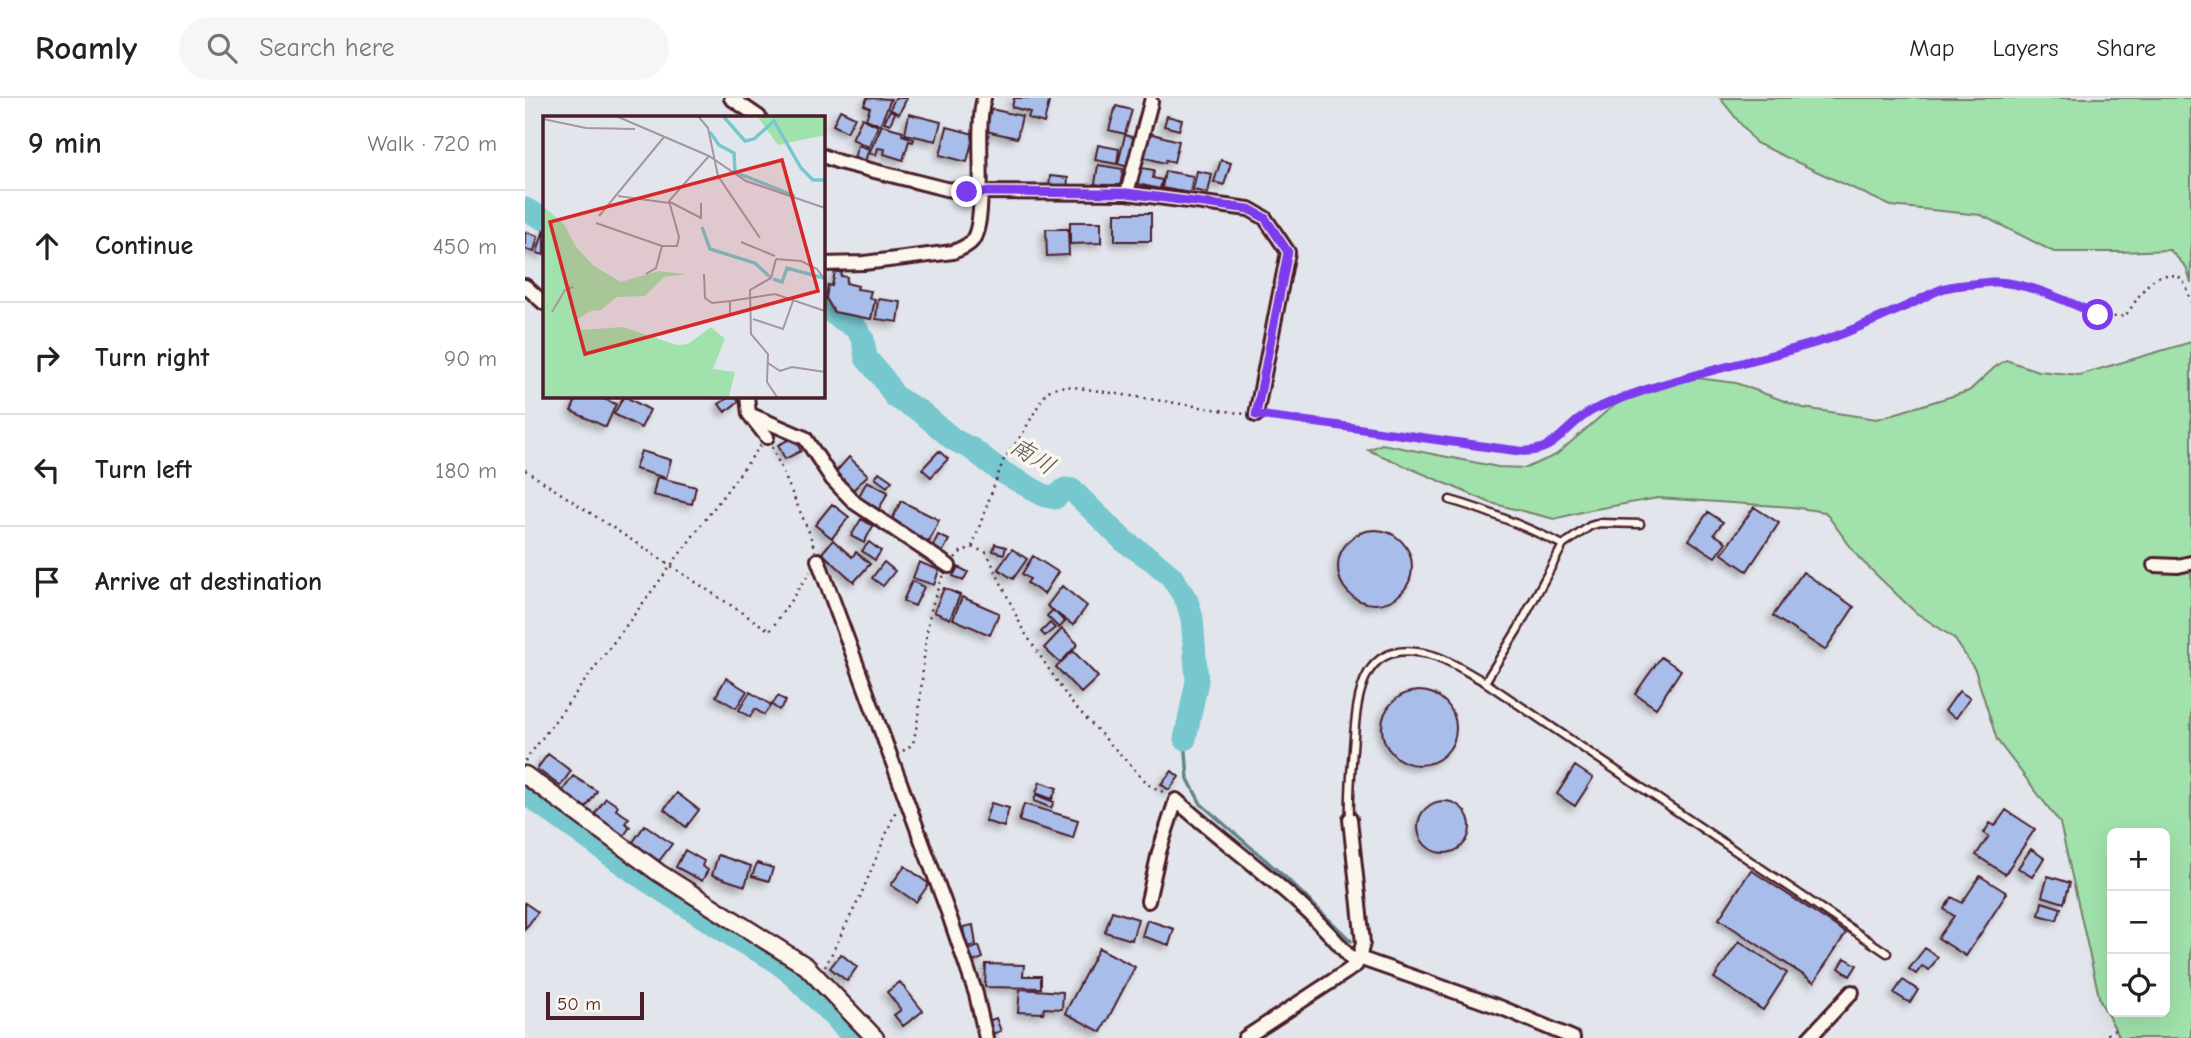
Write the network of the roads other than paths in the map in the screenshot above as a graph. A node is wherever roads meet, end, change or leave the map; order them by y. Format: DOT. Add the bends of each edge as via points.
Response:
graph roads {
  1 [pos="730,98"];
  2 [pos="985,98"];
  3 [pos="1151,102"];
  4 [pos="757,116"];
  5 [pos="824,156"];
  6 [pos="980,192"];
  7 [pos="1127,193"];
  8 [pos="824,264"];
  9 [pos="525,286"];
  10 [pos="543,302"];
  11 [pos="747,397"];
  12 [pos="749,414"];
  13 [pos="1256,415"];
  14 [pos="767,437"];
  15 [pos="1450,500"];
  16 [pos="1640,524"];
  17 [pos="1563,545"];
  18 [pos="818,560"];
  19 [pos="2191,564"];
  20 [pos="2154,565"];
  21 [pos="949,566"];
  22 [pos="1485,682"];
  23 [pos="525,775"];
  24 [pos="1349,819"];
  25 [pos="1149,901"];
  26 [pos="1887,953"];
  27 [pos="1357,961"];
  28 [pos="1853,992"];
  29 [pos="875,1038"];
  30 [pos="986,1038"];
  31 [pos="1245,1038"];
  32 [pos="1573,1038"];
  33 [pos="1809,1038"];
  1 -- 4 [label="street"];
  2 -- 6 [label="street" via="979,138"];
  3 -- 7 [label="street"];
  5 -- 6 [label="street" via="946,189"];
  6 -- 7 [label="street"];
  6 -- 8 [label="street" via="977,228 964,248 864,263"];
  7 -- 13 [label="street" via="1249,209 1265,218 1288,252"];
  9 -- 10 [label="street"];
  11 -- 12 [label="street"];
  12 -- 14 [label="street"];
  12 -- 21 [label="street" via="805,438 832,479 855,503"];
  15 -- 17 [label="lane" via="1518,523"];
  16 -- 17 [label="lane" via="1599,523"];
  17 -- 22 [label="lane"];
  18 -- 30 [label="street" via="976,994"];
  19 -- 20 [label="street"];
  22 -- 24 [label="lane" via="1434,656 1402,651 1376,663 1357,697"];
  22 -- 26 [label="lane"];
  23 -- 29 [label="street" via="659,873 789,953 820,978"];
  24 -- 27 [label="street" via="1363,931"];
  25 -- 27 [label="street" via="1176,800 1240,852"];
  27 -- 31 [label="street"];
  27 -- 32 [label="street" via="1502,1008"];
  28 -- 33 [label="street"];
}
